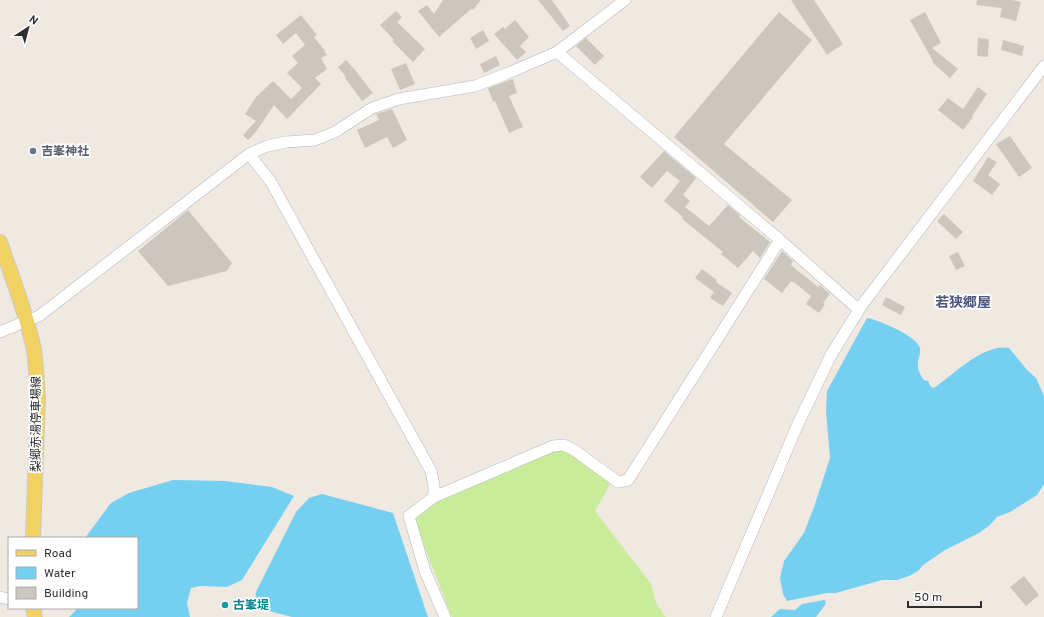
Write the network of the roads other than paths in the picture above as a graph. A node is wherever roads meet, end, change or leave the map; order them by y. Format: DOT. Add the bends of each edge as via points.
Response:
graph roads {
  1 [pos="625,0"];
  2 [pos="557,52"];
  3 [pos="1044,66"];
  4 [pos="249,154"];
  5 [pos="780,240"];
  6 [pos="0,242"];
  7 [pos="858,309"];
  8 [pos="26,321"];
  9 [pos="0,332"];
  10 [pos="434,496"];
  11 [pos="34,537"];
  12 [pos="445,617"];
  13 [pos="716,617"];
  1 -- 2 [label="street"];
  2 -- 4 [label="street" via="475,86 399,99 372,108 334,132 315,140 267,146"];
  2 -- 5 [label="street"];
  3 -- 7 [label="street"];
  4 -- 8 [label="street" via="39,316"];
  4 -- 10 [label="street" via="271,182 431,471"];
  5 -- 7 [label="street"];
  5 -- 10 [label="street" via="628,480 618,482 564,445 553,446"];
  6 -- 8 [label="main road, 梨郷赤湯停車場線"];
  7 -- 13 [label="street" via="813,391"];
  8 -- 9 [label="street"];
  8 -- 11 [label="main road, 梨郷赤湯停車場線" via="34,350 38,396"];
  10 -- 12 [label="street" via="409,516 425,571"];
}
